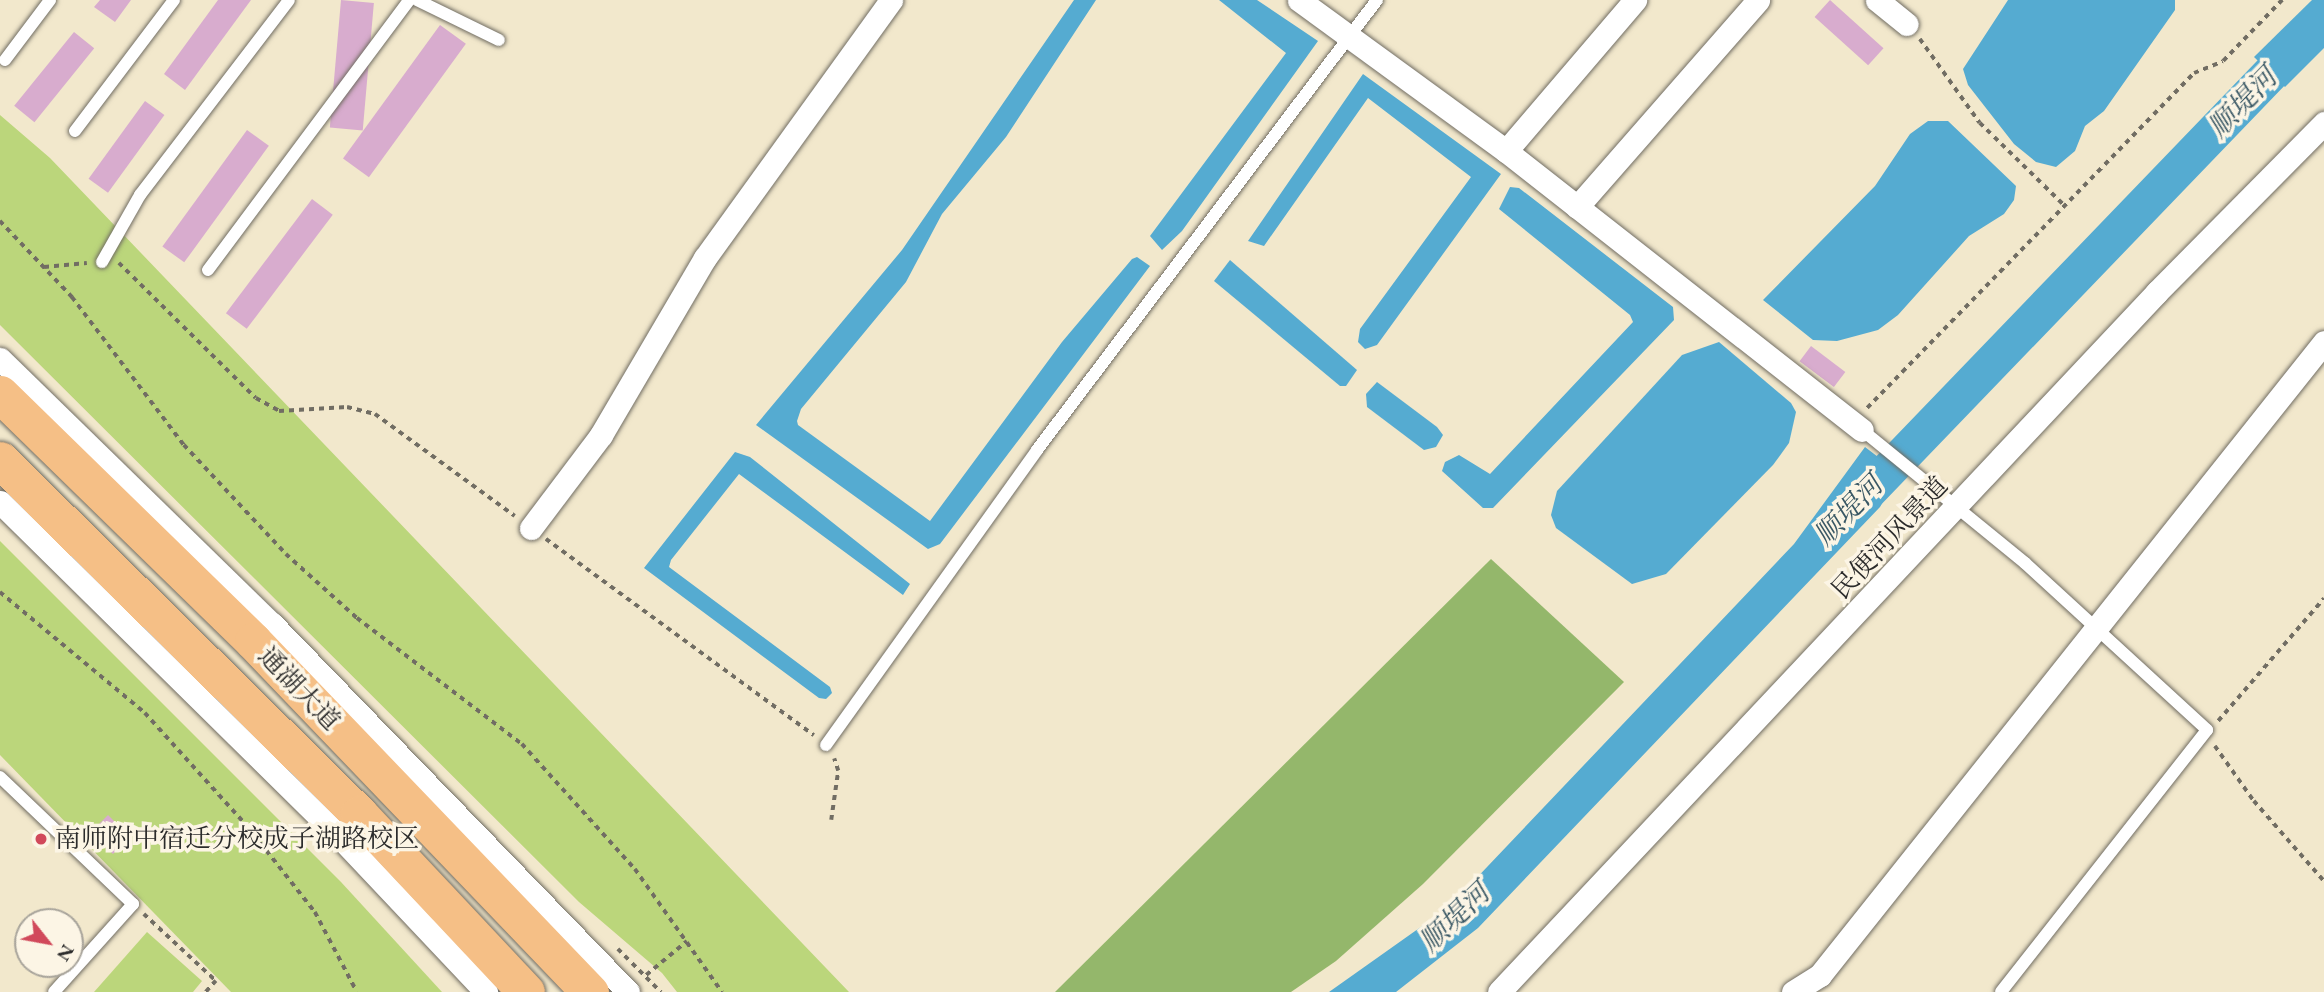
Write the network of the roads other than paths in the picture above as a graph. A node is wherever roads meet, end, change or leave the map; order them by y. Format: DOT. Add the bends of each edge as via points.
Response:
graph roads {
  1 [pos="50,0"];
  2 [pos="174,0"];
  3 [pos="289,0"];
  4 [pos="409,0"];
  5 [pos="417,0"];
  6 [pos="891,0"];
  7 [pos="1299,0"];
  8 [pos="1377,0"];
  9 [pos="1635,0"];
  10 [pos="1758,0"];
  11 [pos="1877,0"];
  12 [pos="1907,24"];
  13 [pos="1351,35"];
  14 [pos="499,40"];
  15 [pos="5,60"];
  16 [pos="2324,123"];
  17 [pos="75,131"];
  18 [pos="1506,151"];
  19 [pos="1577,207"];
  20 [pos="102,261"];
  21 [pos="208,270"];
  22 [pos="2324,342"];
  23 [pos="0,359"];
  24 [pos="0,394"];
  25 [pos="1858,426"];
  26 [pos="0,460"];
  27 [pos="0,500"];
  28 [pos="1952,503"];
  29 [pos="531,528"];
  30 [pos="91,548"];
  31 [pos="2097,627"];
  32 [pos="826,745"];
  33 [pos="0,776"];
  34 [pos="54,992"];
  35 [pos="486,992"];
  36 [pos="526,992"];
  37 [pos="590,992"];
  38 [pos="628,992"];
  39 [pos="1499,992"];
  40 [pos="1793,992"];
  41 [pos="2001,992"];
  1 -- 15 [label="lane"];
  2 -- 17 [label="lane"];
  3 -- 20 [label="lane" via="140,195"];
  4 -- 21 [label="lane"];
  5 -- 14 [label="lane"];
  6 -- 29 [label="street" via="705,258 601,435"];
  7 -- 13 [label="street"];
  8 -- 13 [label="lane"];
  9 -- 18 [label="street"];
  10 -- 19 [label="street"];
  11 -- 12 [label="street"];
  13 -- 18 [label="street"];
  13 -- 32 [label="lane" via="1037,450"];
  16 -- 28 [label="street, 民便河风景道"];
  18 -- 19 [label="street"];
  19 -- 25 [label="street"];
  22 -- 31 [label="street"];
  23 -- 38 [label="street" via="272,624"];
  24 -- 37 [label="main road, 通湖大道" via="253,641"];
  25 -- 28 [label="lane"];
  26 -- 30 [label="main road, 通湖大道"];
  27 -- 30 [label="main road"];
  27 -- 35 [label="street" via="328,825"];
  28 -- 31 [label="lane"];
  28 -- 39 [label="street, 民便河风景道"];
  30 -- 36 [label="main road, 通湖大道" via="359,814"];
  31 -- 40 [label="street" via="1819,975"];
  31 -- 41 [label="lane" via="2207,730"];
  33 -- 34 [label="lane" via="133,904"];
}
